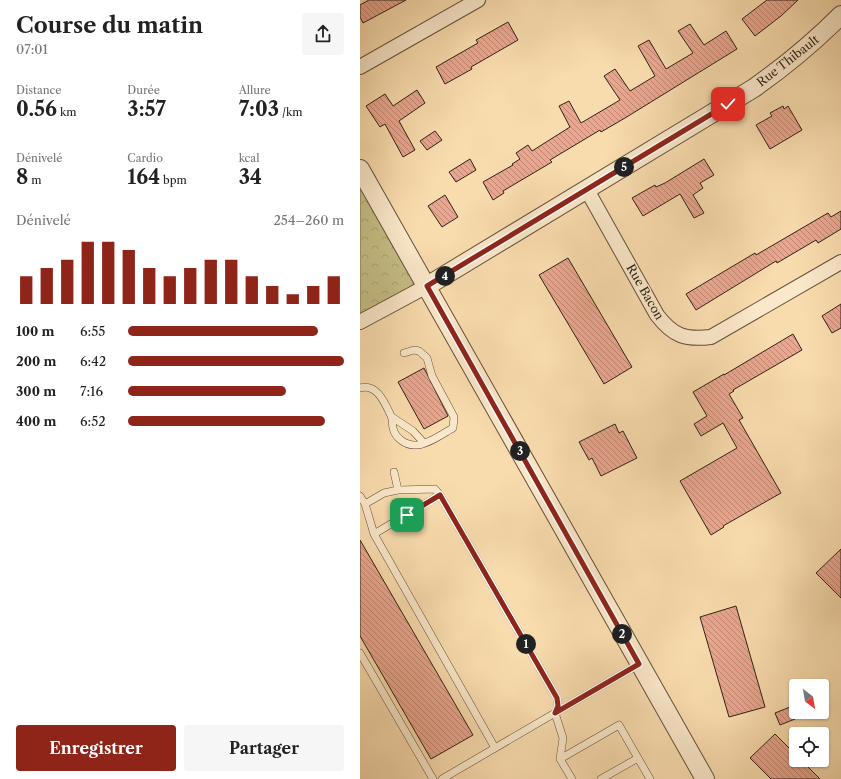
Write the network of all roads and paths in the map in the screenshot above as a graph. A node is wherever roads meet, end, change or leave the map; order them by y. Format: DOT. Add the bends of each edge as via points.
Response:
graph roads {
  1 [pos="478,0"];
  2 [pos="841,15"];
  3 [pos="360,67"];
  4 [pos="360,169"];
  5 [pos="587,190"];
  6 [pos="841,262"];
  7 [pos="427,286"];
  8 [pos="360,322"];
  9 [pos="404,353"];
  10 [pos="360,388"];
  11 [pos="392,417"];
  12 [pos="424,444"];
  13 [pos="394,472"];
  14 [pos="398,490"];
  15 [pos="440,495"];
  16 [pos="360,496"];
  17 [pos="364,504"];
  18 [pos="374,534"];
  19 [pos="360,653"];
  20 [pos="639,664"];
  21 [pos="555,713"];
  22 [pos="495,748"];
  23 [pos="638,758"];
  24 [pos="560,759"];
  25 [pos="433,779"];
  26 [pos="442,779"];
  27 [pos="572,779"];
  28 [pos="601,779"];
  29 [pos="650,779"];
  30 [pos="705,779"];
  1 -- 3 [label="street"];
  2 -- 5 [label="street, Rue Thibault" via="806,48 754,88"];
  4 -- 7 [label="street"];
  5 -- 6 [label="street, Rue Bacon" via="657,315 666,327 680,336 696,339 711,337"];
  5 -- 7 [label="street, Rue Thibault"];
  7 -- 8 [label="street, Rue Thibault"];
  7 -- 20 [label="street"];
  9 -- 12 [label="lane" via="414,350 427,358 432,376 454,417 453,428"];
  10 -- 11 [label="lane" via="375,389"];
  11 -- 12 [label="lane" via="413,431"];
  11 -- 12 [label="lane" via="393,429 402,441 416,445"];
  13 -- 14 [label="lane"];
  14 -- 15 [label="lane" via="435,489"];
  14 -- 17 [label="lane" via="384,493"];
  15 -- 18 [label="lane"];
  15 -- 21 [label="lane" via="557,698 558,706"];
  16 -- 17 [label="lane"];
  17 -- 18 [label="lane"];
  18 -- 22 [label="lane"];
  19 -- 25 [label="lane"];
  20 -- 21 [label="lane"];
  20 -- 30 [label="street"];
  21 -- 22 [label="lane"];
  21 -- 24 [label="lane" via="563,738"];
  22 -- 26 [label="lane"];
  23 -- 24 [label="lane" via="619,725"];
  23 -- 28 [label="lane"];
  23 -- 29 [label="lane"];
  24 -- 27 [label="lane"];
}
